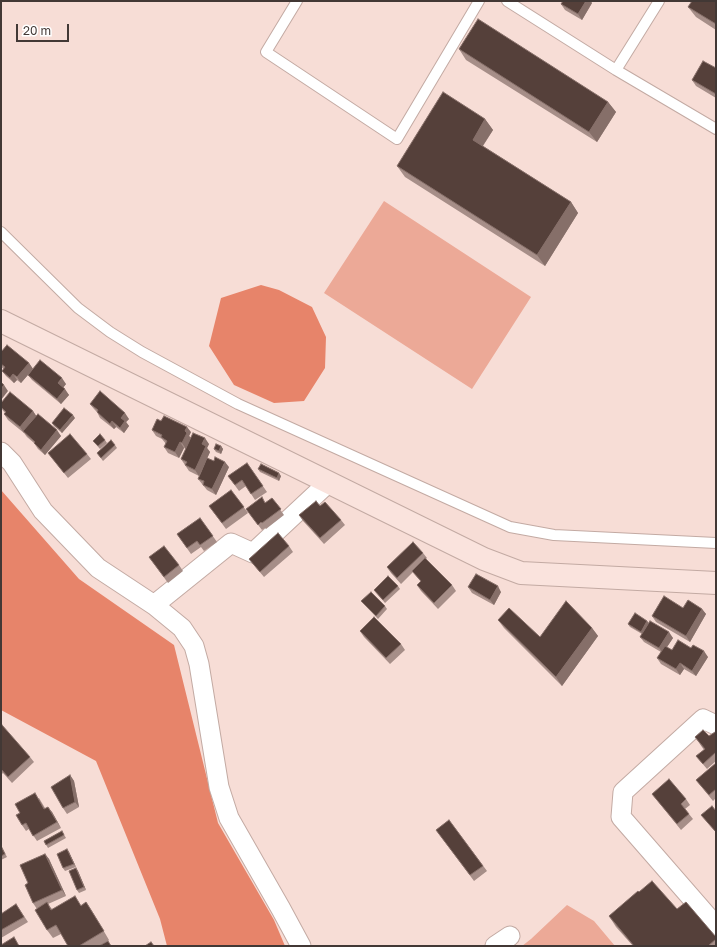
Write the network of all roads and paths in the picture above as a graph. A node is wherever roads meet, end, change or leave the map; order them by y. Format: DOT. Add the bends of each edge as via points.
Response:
graph roads {
  1 [pos="297,1"];
  2 [pos="479,1"];
  3 [pos="507,1"];
  4 [pos="659,1"];
  5 [pos="616,70"];
  6 [pos="716,129"];
  7 [pos="1,232"];
  8 [pos="1,321"];
  9 [pos="1,452"];
  10 [pos="328,482"];
  11 [pos="716,543"];
  12 [pos="716,583"];
  13 [pos="154,605"];
  14 [pos="716,725"];
  15 [pos="716,926"];
  16 [pos="301,946"];
  1 -- 2 [label="lane" via="266,52 397,139"];
  3 -- 5 [label="lane"];
  4 -- 5 [label="lane"];
  5 -- 6 [label="lane"];
  7 -- 11 [label="lane" via="78,308 142,352 238,404 510,527 554,535"];
  8 -- 10 [label="street"];
  9 -- 13 [label="street" via="12,463 43,511 98,568"];
  10 -- 12 [label="street" via="484,559 521,573"];
  10 -- 13 [label="street" via="253,553 231,544"];
  13 -- 16 [label="street" via="182,628 194,646 219,787 229,818"];
  14 -- 15 [label="street" via="703,719 623,792 621,817"];
}
